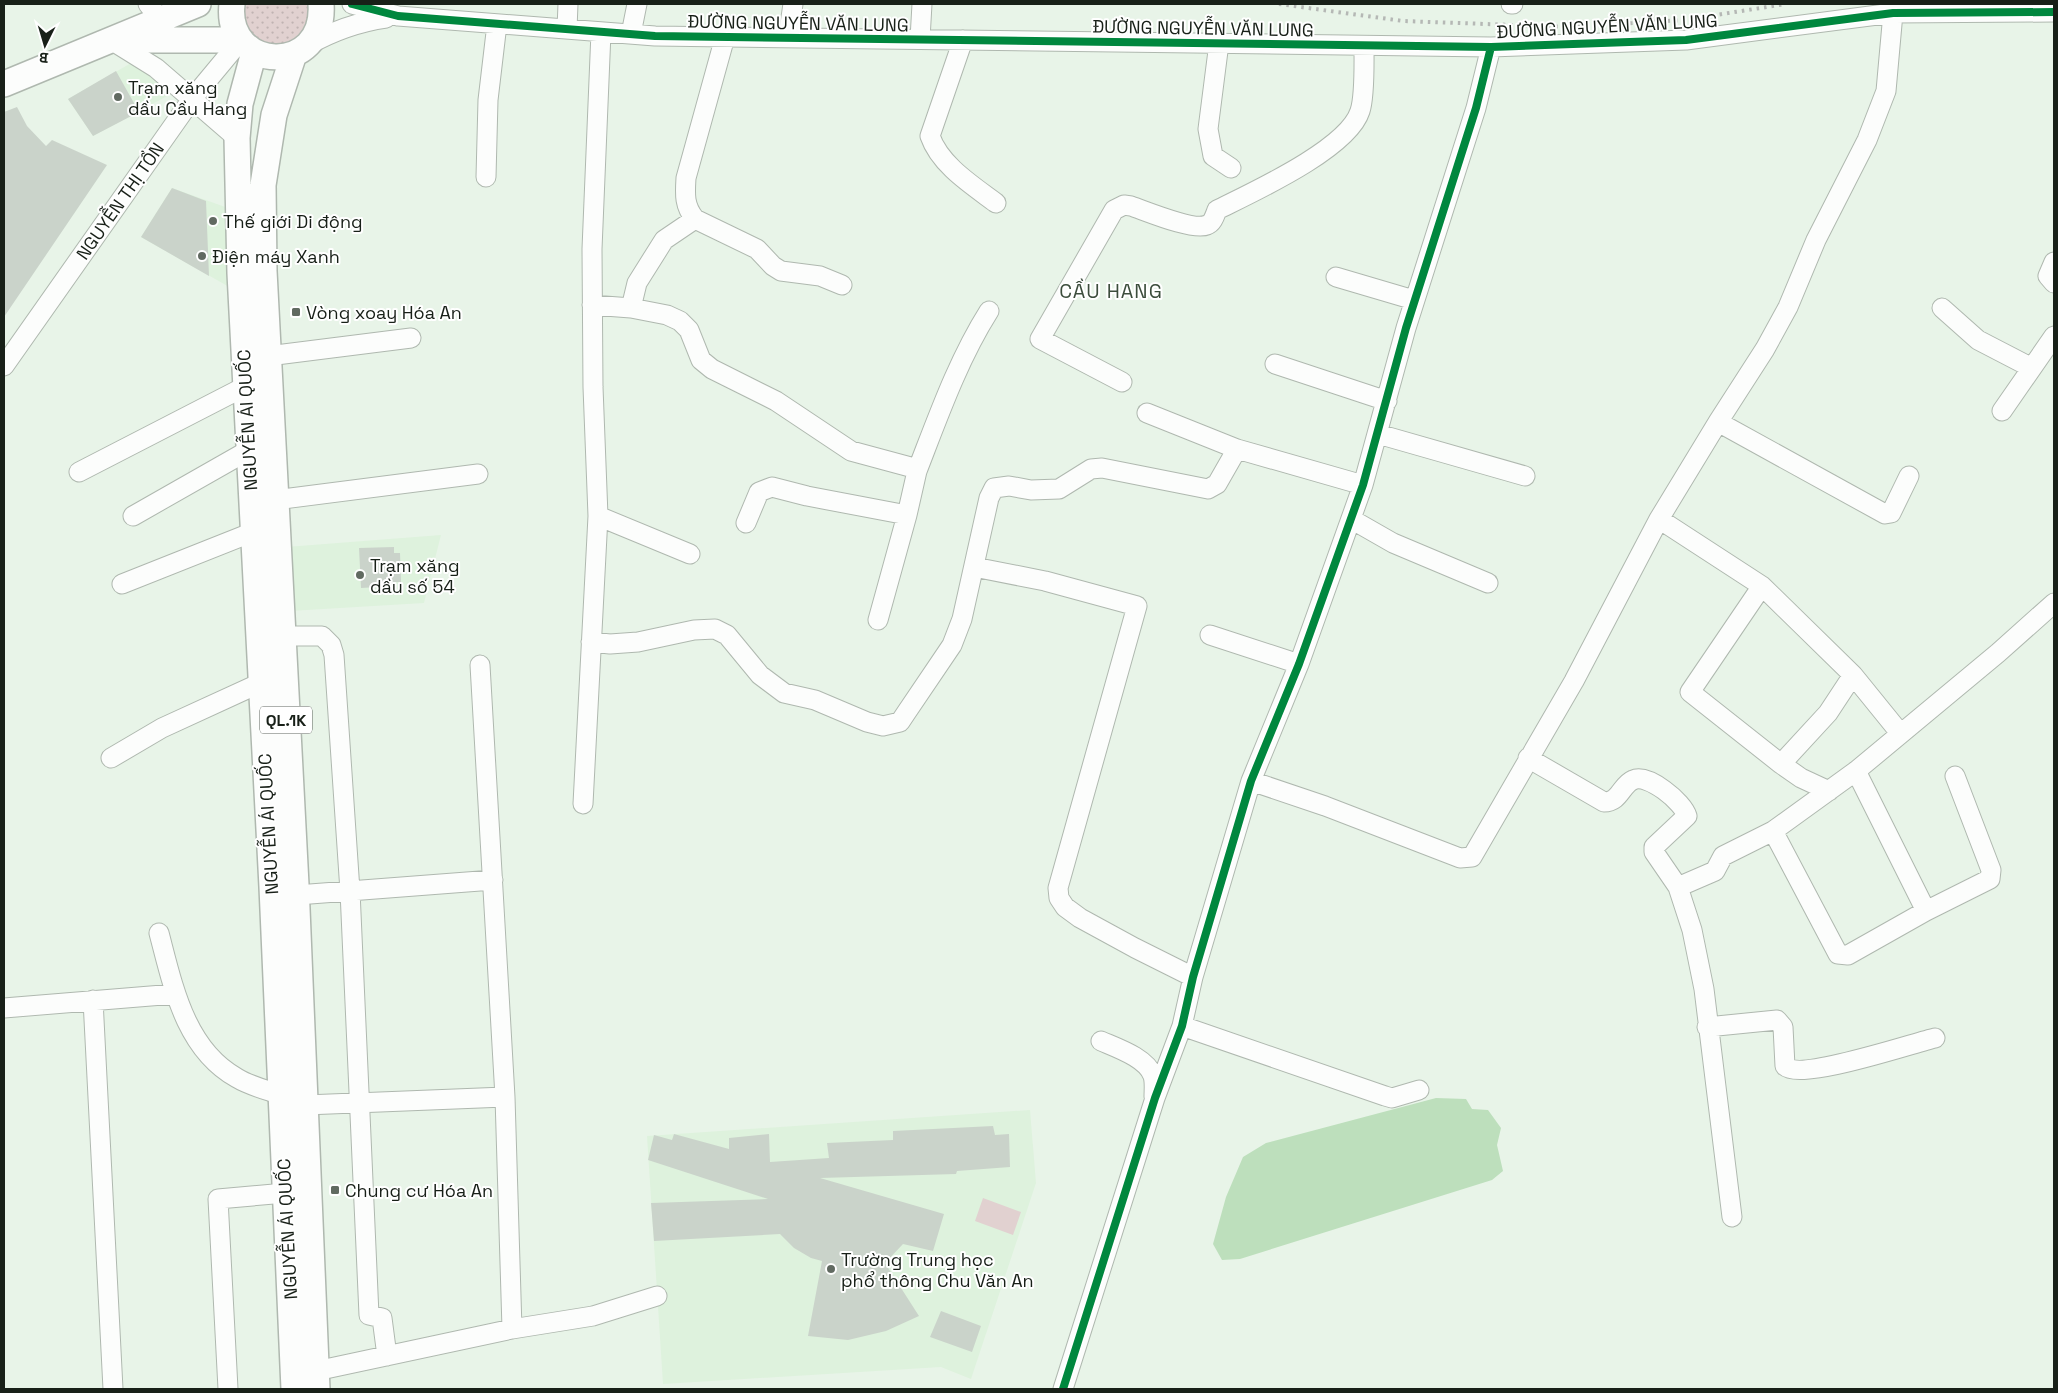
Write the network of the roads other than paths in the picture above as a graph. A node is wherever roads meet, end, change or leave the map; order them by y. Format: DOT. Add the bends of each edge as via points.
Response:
graph roads {
  1 [pos="198,4"];
  2 [pos="232,4"];
  3 [pos="321,4"];
  4 [pos="352,4"];
  5 [pos="568,4"];
  6 [pos="637,4"];
  7 [pos="793,4"];
  8 [pos="922,4"];
  9 [pos="154,11"];
  10 [pos="2054,12"];
  11 [pos="1893,13"];
  12 [pos="398,16"];
  13 [pos="497,24"];
  14 [pos="566,29"];
  15 [pos="601,32"];
  16 [pos="631,34"];
  17 [pos="724,37"];
  18 [pos="788,38"];
  19 [pos="920,39"];
  20 [pos="110,40"];
  21 [pos="963,40"];
  22 [pos="1220,43"];
  23 [pos="247,46"];
  24 [pos="1364,46"];
  25 [pos="1491,48"];
  26 [pos="301,50"];
  27 [pos="4,84"];
  28 [pos="192,99"];
  29 [pos="237,138"];
  30 [pos="1231,168"];
  31 [pos="486,177"];
  32 [pos="996,204"];
  33 [pos="695,219"];
  34 [pos="2054,262"];
  35 [pos="1336,277"];
  36 [pos="2054,283"];
  37 [pos="842,285"];
  38 [pos="1414,300"];
  39 [pos="592,305"];
  40 [pos="631,308"];
  41 [pos="1942,308"];
  42 [pos="989,311"];
  43 [pos="2054,336"];
  44 [pos="410,338"];
  45 [pos="268,356"];
  46 [pos="1275,364"];
  47 [pos="4,366"];
  48 [pos="2032,368"];
  49 [pos="1122,382"];
  50 [pos="246,386"];
  51 [pos="1387,401"];
  52 [pos="2002,411"];
  53 [pos="1147,413"];
  54 [pos="1718,422"];
  55 [pos="1378,434"];
  56 [pos="1237,449"];
  57 [pos="249,450"];
  58 [pos="917,471"];
  59 [pos="79,472"];
  60 [pos="478,474"];
  61 [pos="1525,476"];
  62 [pos="1909,476"];
  63 [pos="1362,485"];
  64 [pos="275,500"];
  65 [pos="906,515"];
  66 [pos="133,516"];
  67 [pos="598,516"];
  68 [pos="1350,519"];
  69 [pos="1660,519"];
  70 [pos="746,524"];
  71 [pos="253,532"];
  72 [pos="690,554"];
  73 [pos="974,567"];
  74 [pos="1488,583"];
  75 [pos="122,584"];
  76 [pos="1762,586"];
  77 [pos="256,589"];
  78 [pos="281,589"];
  79 [pos="2054,603"];
  80 [pos="878,620"];
  81 [pos="1210,635"];
  82 [pos="283,636"];
  83 [pos="591,642"];
  84 [pos="1299,664"];
  85 [pos="480,665"];
  86 [pos="1853,675"];
  87 [pos="260,683"];
  88 [pos="1900,732"];
  89 [pos="111,758"];
  90 [pos="1528,758"];
  91 [pos="1781,764"];
  92 [pos="1856,771"];
  93 [pos="1955,776"];
  94 [pos="1251,782"];
  95 [pos="1829,791"];
  96 [pos="583,804"];
  97 [pos="1773,831"];
  98 [pos="493,880"];
  99 [pos="1678,887"];
  100 [pos="350,891"];
  101 [pos="297,896"];
  102 [pos="1926,911"];
  103 [pos="159,933"];
  104 [pos="1193,977"];
  105 [pos="175,994"];
  106 [pos="93,1000"];
  107 [pos="4,1008"];
  108 [pos="1182,1026"];
  109 [pos="1707,1027"];
  110 [pos="1935,1038"];
  111 [pos="1101,1041"];
  112 [pos="1419,1090"];
  113 [pos="281,1095"];
  114 [pos="505,1097"];
  115 [pos="1155,1098"];
  116 [pos="361,1103"];
  117 [pos="305,1105"];
  118 [pos="285,1193"];
  119 [pos="1732,1217"];
  120 [pos="657,1296"];
  121 [pos="512,1329"];
  122 [pos="387,1356"];
  123 [pos="317,1380"];
  124 [pos="113,1389"];
  125 [pos="228,1389"];
  126 [pos="294,1389"];
  127 [pos="1063,1389"];
  1 -- 9 [label="main road"];
  2 -- 23 [label="main road" via="232,23"];
  3 -- 26 [label="main road, NGUYỄN ÁI QUỐC" via="318,32"];
  4 -- 12 [label="street, ĐƯỜNG NGUYỄN VĂN LUNG"];
  5 -- 14 [label="street"];
  6 -- 16 [label="street"];
  7 -- 18 [label="street"];
  8 -- 19 [label="street"];
  9 -- 20 [label="main road"];
  10 -- 11 [label="street, ĐƯỜNG NGUYỄN VĂN LUNG"];
  11 -- 25 [label="street, ĐƯỜNG NGUYỄN VĂN LUNG" via="1686,40"];
  11 -- 54 [label="street" via="1886,91 1866,140 1816,240 1788,307"];
  12 -- 13 [label="street, ĐƯỜNG NGUYỄN VĂN LUNG"];
  12 -- 26 [label="street, ĐƯỜNG NGUYỄN VĂN LUNG" via="362,22 330,33"];
  13 -- 14 [label="street, ĐƯỜNG NGUYỄN VĂN LUNG"];
  13 -- 31 [label="street" via="488,100"];
  14 -- 15 [label="street, ĐƯỜNG NGUYỄN VĂN LUNG"];
  15 -- 16 [label="street, ĐƯỜNG NGUYỄN VĂN LUNG"];
  15 -- 39 [label="street"];
  16 -- 17 [label="street, ĐƯỜNG NGUYỄN VĂN LUNG"];
  17 -- 18 [label="street, ĐƯỜNG NGUYỄN VĂN LUNG"];
  17 -- 33 [label="street" via="686,178 685,201"];
  18 -- 19 [label="street, ĐƯỜNG NGUYỄN VĂN LUNG"];
  19 -- 21 [label="street, ĐƯỜNG NGUYỄN VĂN LUNG"];
  20 -- 23 [label="main road"];
  20 -- 27 [label="main road"];
  20 -- 28 [label="street" via="156,68"];
  21 -- 22 [label="street, ĐƯỜNG NGUYỄN VĂN LUNG"];
  21 -- 32 [label="street" via="930,136 934,149 953,169"];
  22 -- 24 [label="street, ĐƯỜNG NGUYỄN VĂN LUNG"];
  22 -- 30 [label="street" via="1208,129 1213,156"];
  23 -- 26 [label="main road" via="267,57 280,58"];
  23 -- 28 [label="street, NGUYỄN THỊ TỒN"];
  23 -- 29 [label="main road, NGUYỄN ÁI QUỐC / QL.1K"];
  24 -- 25 [label="street, ĐƯỜNG NGUYỄN VĂN LUNG"];
  24 -- 49 [label="street" via="1361,110 1354,124 1313,160 1217,210 1212,222 1205,226 1193,226 1131,206 1124,205 1114,210 1040,339"];
  25 -- 38 [label="street" via="1476,108"];
  26 -- 45 [label="main road, NGUYỄN ÁI QUỐC / QL.1K" via="274,116 263,185"];
  28 -- 29 [label="street"];
  28 -- 47 [label="street, NGUYỄN THỊ TỒN"];
  29 -- 50 [label="main road, NGUYỄN ÁI QUỐC / QL.1K"];
  33 -- 37 [label="street" via="757,249 780,271 820,276"];
  33 -- 40 [label="street" via="664,240 637,283"];
  34 -- 36 [label="street" via="2048,276"];
  35 -- 38 [label="street"];
  38 -- 51 [label="street"];
  39 -- 40 [label="street"];
  39 -- 67 [label="street"];
  40 -- 58 [label="street" via="680,320 689,330 701,360 712,369 776,401 851,451"];
  41 -- 48 [label="street" via="1978,340"];
  42 -- 58 [label="street" via="946,399"];
  43 -- 48 [label="street"];
  44 -- 45 [label="street"];
  45 -- 64 [label="main road, NGUYỄN ÁI QUỐC / QL.1K"];
  46 -- 51 [label="street"];
  48 -- 52 [label="street"];
  50 -- 57 [label="main road, NGUYỄN ÁI QUỐC / QL.1K"];
  50 -- 59 [label="street"];
  51 -- 55 [label="street"];
  53 -- 56 [label="street"];
  54 -- 62 [label="street" via="1886,514 1890,513"];
  54 -- 69 [label="street"];
  55 -- 61 [label="street"];
  55 -- 63 [label="street"];
  56 -- 63 [label="street"];
  56 -- 73 [label="street" via="1217,484 1208,489 1102,468 1092,469 1059,489 994,488"];
  57 -- 66 [label="street"];
  57 -- 71 [label="main road, NGUYỄN ÁI QUỐC / QL.1K"];
  58 -- 65 [label="street"];
  60 -- 64 [label="street"];
  63 -- 68 [label="street"];
  64 -- 78 [label="main road, NGUYỄN ÁI QUỐC / QL.1K"];
  65 -- 70 [label="street" via="772,486 759,492"];
  65 -- 80 [label="street"];
  67 -- 72 [label="street"];
  67 -- 83 [label="street"];
  68 -- 74 [label="street" via="1393,543"];
  68 -- 84 [label="street"];
  69 -- 76 [label="street"];
  69 -- 90 [label="street" via="1574,681"];
  71 -- 75 [label="street"];
  71 -- 77 [label="main road, NGUYỄN ÁI QUỐC / QL.1K"];
  73 -- 83 [label="street" via="952,645 900,722 893,725 867,722 815,700 784,693 760,675 726,635 715,629 694,630 638,642"];
  73 -- 104 [label="street" via="1045,581 1137,606 1058,888 1065,907 1080,918"];
  76 -- 86 [label="street"];
  76 -- 91 [label="street" via="1690,692"];
  77 -- 78 [label="main road"];
  77 -- 87 [label="main road, NGUYỄN ÁI QUỐC / QL.1K"];
  78 -- 82 [label="main road, NGUYỄN ÁI QUỐC / QL.1K"];
  79 -- 88 [label="street"];
  81 -- 84 [label="street"];
  82 -- 100 [label="street" via="322,636 333,649"];
  82 -- 101 [label="main road, NGUYỄN ÁI QUỐC / QL.1K"];
  83 -- 96 [label="street"];
  84 -- 94 [label="street"];
  85 -- 98 [label="street"];
  86 -- 88 [label="street"];
  86 -- 91 [label="street" via="1828,713"];
  87 -- 89 [label="street" via="162,728"];
  87 -- 113 [label="main road, NGUYỄN ÁI QUỐC / QL.1K"];
  88 -- 92 [label="street"];
  90 -- 94 [label="street" via="1472,857 1466,859"];
  90 -- 99 [label="street" via="1604,802 1616,798 1636,778 1670,794 1686,809 1688,816 1654,847 1654,852"];
  91 -- 95 [label="street"];
  92 -- 95 [label="street"];
  92 -- 102 [label="street"];
  93 -- 102 [label="street" via="1992,875"];
  94 -- 104 [label="street"];
  95 -- 97 [label="street"];
  97 -- 99 [label="street" via="1723,856 1715,871"];
  97 -- 102 [label="street" via="1838,954 1853,953"];
  98 -- 100 [label="street"];
  98 -- 114 [label="street"];
  99 -- 109 [label="street" via="1692,930 1704,989"];
  100 -- 101 [label="street"];
  100 -- 116 [label="street"];
  101 -- 117 [label="main road, NGUYỄN ÁI QUỐC / QL.1K"];
  103 -- 105 [label="street"];
  104 -- 108 [label="street"];
  105 -- 106 [label="street"];
  105 -- 113 [label="street" via="195,1036 221,1067 239,1079"];
  106 -- 107 [label="street"];
  106 -- 124 [label="street"];
  108 -- 112 [label="street" via="1392,1098"];
  108 -- 115 [label="street"];
  109 -- 110 [label="street" via="1777,1020 1782,1027 1785,1066 1794,1071 1822,1068"];
  109 -- 119 [label="street"];
  111 -- 115 [label="street" via="1124,1051 1148,1068 1153,1077"];
  113 -- 118 [label="main road, NGUYỄN ÁI QUỐC / QL.1K"];
  114 -- 116 [label="street"];
  114 -- 121 [label="street"];
  115 -- 127 [label="street"];
  116 -- 117 [label="street"];
  116 -- 122 [label="street" via="369,1314 382,1318"];
  117 -- 123 [label="main road, NGUYỄN ÁI QUỐC / QL.1K"];
  118 -- 125 [label="street" via="218,1198"];
  118 -- 126 [label="main road, NGUYỄN ÁI QUỐC / QL.1K"];
  120 -- 121 [label="street" via="593,1316"];
  121 -- 122 [label="street"];
  122 -- 123 [label="street"];
}
